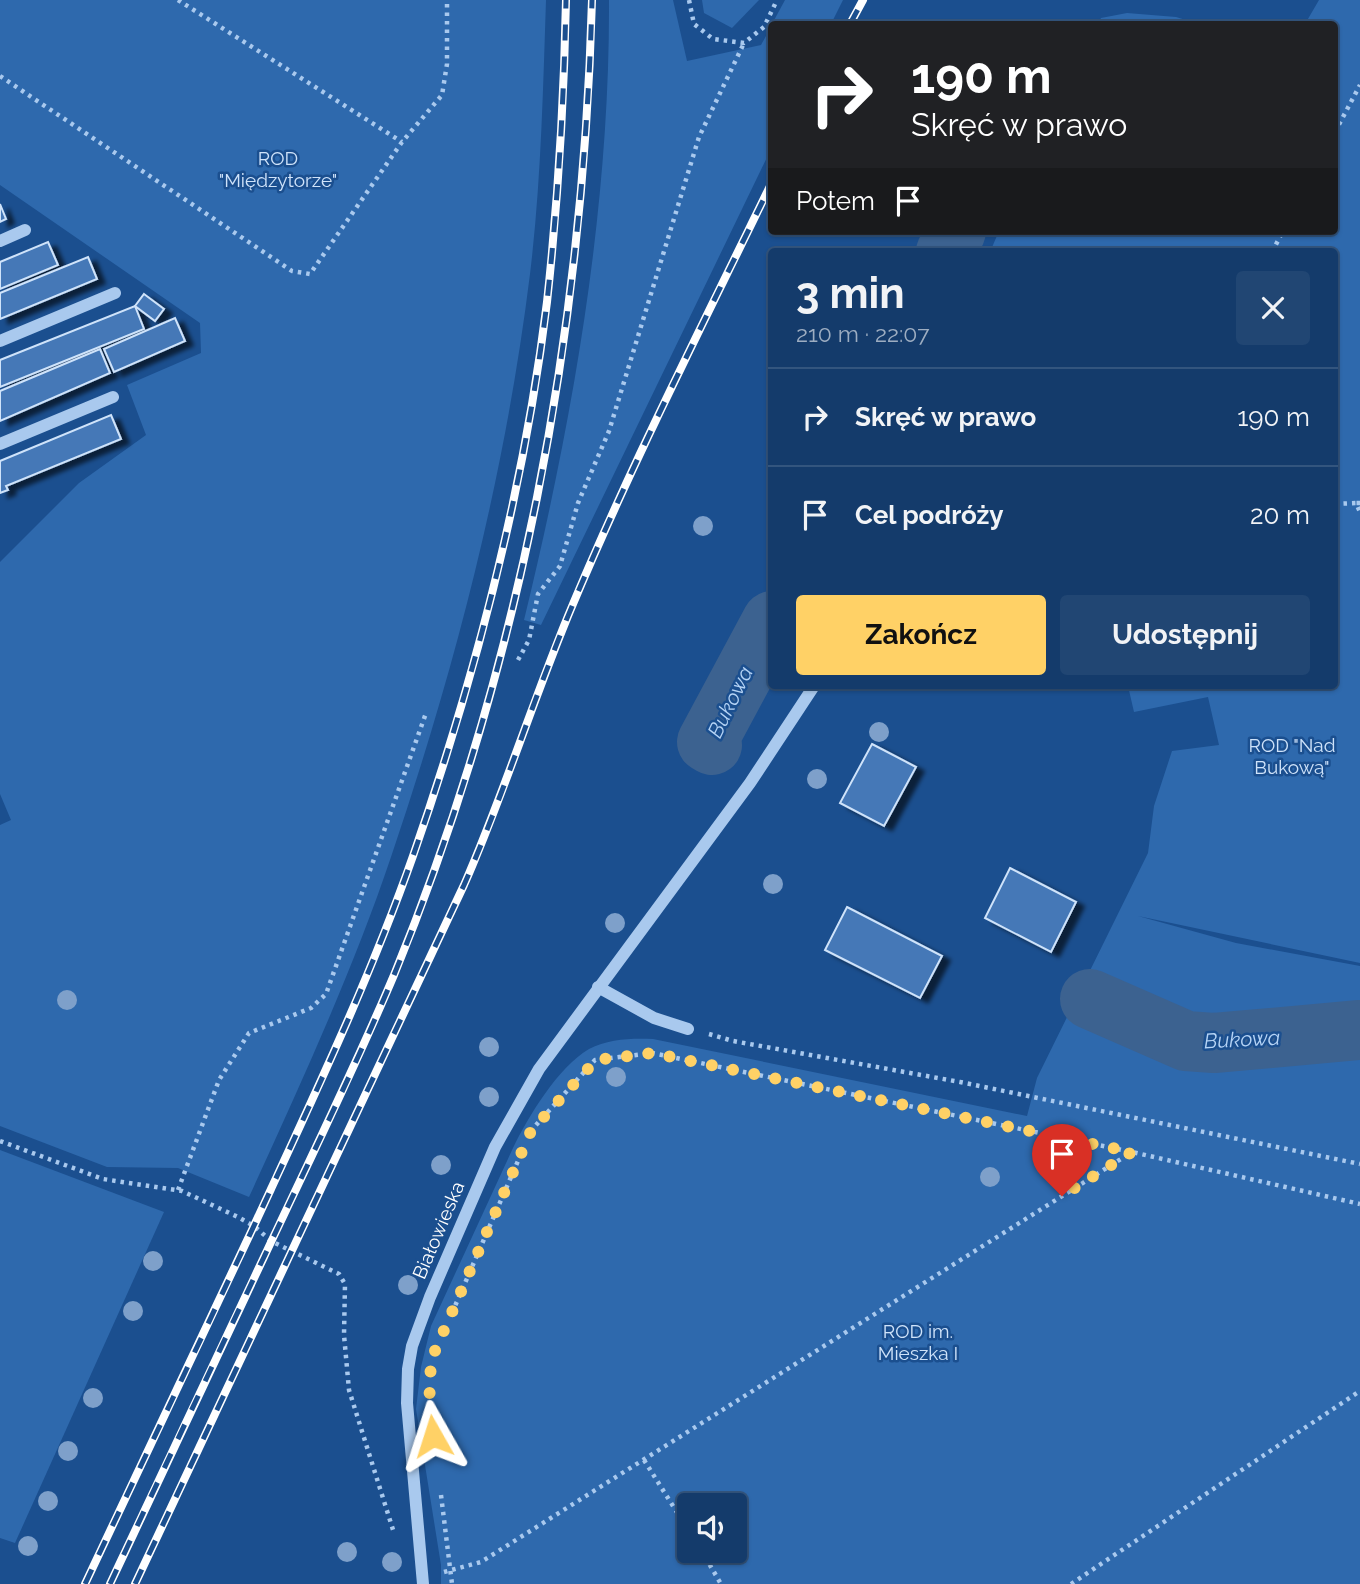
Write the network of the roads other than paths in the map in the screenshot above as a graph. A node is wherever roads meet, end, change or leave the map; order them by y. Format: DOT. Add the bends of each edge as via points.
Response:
graph roads {
  1 [pos="25,230"];
  2 [pos="0,241"];
  3 [pos="115,293"];
  4 [pos="0,341"];
  5 [pos="113,397"];
  6 [pos="0,444"];
  7 [pos="812,689"];
  8 [pos="598,987"];
  9 [pos="688,1029"];
  10 [pos="423,1579"];
  1 -- 2 [label="street"];
  3 -- 4 [label="street"];
  5 -- 6 [label="street"];
  7 -- 8 [label="street, Białowieska" via="750,783"];
  8 -- 9 [label="street" via="654,1018"];
  8 -- 10 [label="street, Białowieska" via="540,1069 495,1147 412,1346 406,1385"];
}
